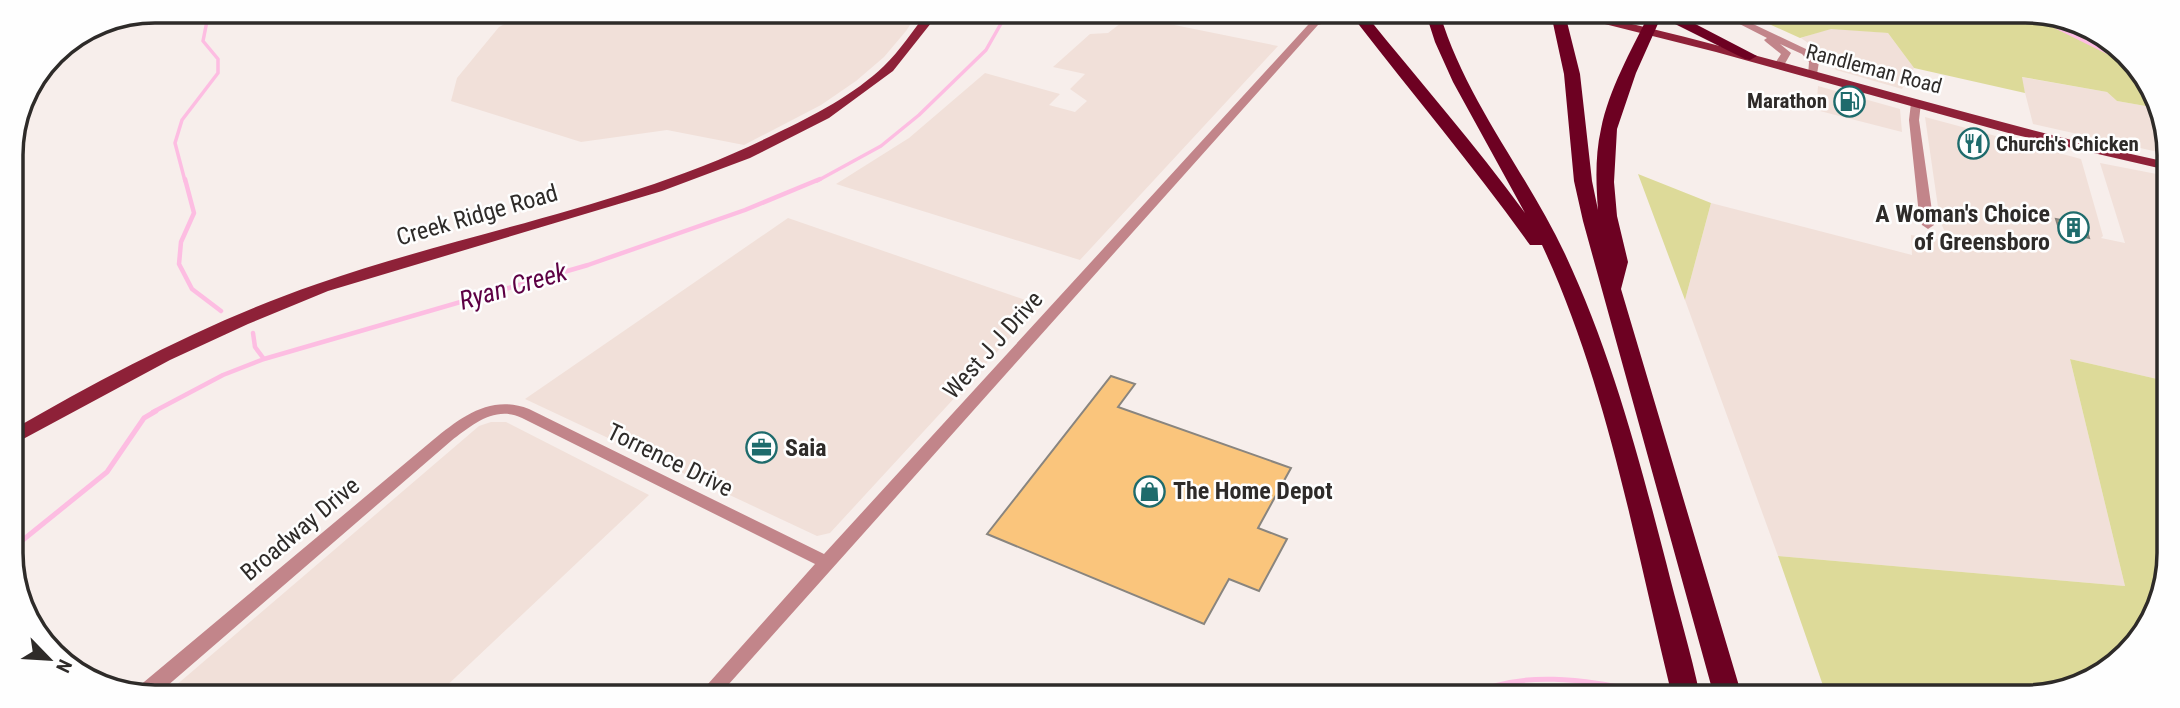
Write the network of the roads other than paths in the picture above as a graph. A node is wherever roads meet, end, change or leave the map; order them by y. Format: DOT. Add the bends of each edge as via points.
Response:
graph roads {
  1 [pos="926,23"];
  2 [pos="1315,23"];
  3 [pos="1319,23"];
  4 [pos="1367,23"];
  5 [pos="1436,23"];
  6 [pos="1560,23"];
  7 [pos="1610,23"];
  8 [pos="1653,23"];
  9 [pos="1682,23"];
  10 [pos="1745,23"];
  11 [pos="1312,26"];
  12 [pos="1759,29"];
  13 [pos="1649,32"];
  14 [pos="1750,56"];
  15 [pos="1779,65"];
  16 [pos="1812,74"];
  17 [pos="1916,103"];
  18 [pos="2157,164"];
  19 [pos="1928,225"];
  20 [pos="1557,256"];
  21 [pos="1611,292"];
  22 [pos="490,410"];
  23 [pos="23,433"];
  24 [pos="827,563"];
  25 [pos="153,685"];
  26 [pos="716,685"];
  27 [pos="1683,685"];
  28 [pos="1725,685"];
  1 -- 23 [label="main road, Creek Ridge Road" via="904,53 862,90 823,116 749,153 648,190 321,289 192,343"];
  2 -- 11 [label="street, West J J Drive"];
  3 -- 11 [label="street"];
  4 -- 20 [label="highway" via="1484,168 1533,238"];
  5 -- 20 [label="highway" via="1465,91"];
  6 -- 21 [label="highway" via="1572,74 1583,181"];
  7 -- 13 [label="main road, Randleman Road"];
  8 -- 13 [label="highway"];
  9 -- 14 [label="highway"];
  10 -- 12 [label="street"];
  11 -- 24 [label="street, West J J Drive"];
  12 -- 15 [label="street" via="1786,52"];
  12 -- 16 [label="street" via="1805,52 1814,62"];
  13 -- 14 [label="main road, Randleman Road"];
  13 -- 21 [label="highway" via="1628,73 1609,129 1605,182 1618,262"];
  14 -- 15 [label="main road, Randleman Road"];
  15 -- 16 [label="main road, Randleman Road"];
  16 -- 17 [label="main road, Randleman Road"];
  17 -- 18 [label="main road, Randleman Road"];
  17 -- 19 [label="street" via="1913,120"];
  20 -- 27 [label="highway" via="1601,369"];
  21 -- 28 [label="highway"];
  22 -- 24 [label="street, Torrence Drive" via="512,409 542,422"];
  22 -- 25 [label="street, Broadway Drive" via="438,444"];
  24 -- 26 [label="street, West J J Drive"];
}
